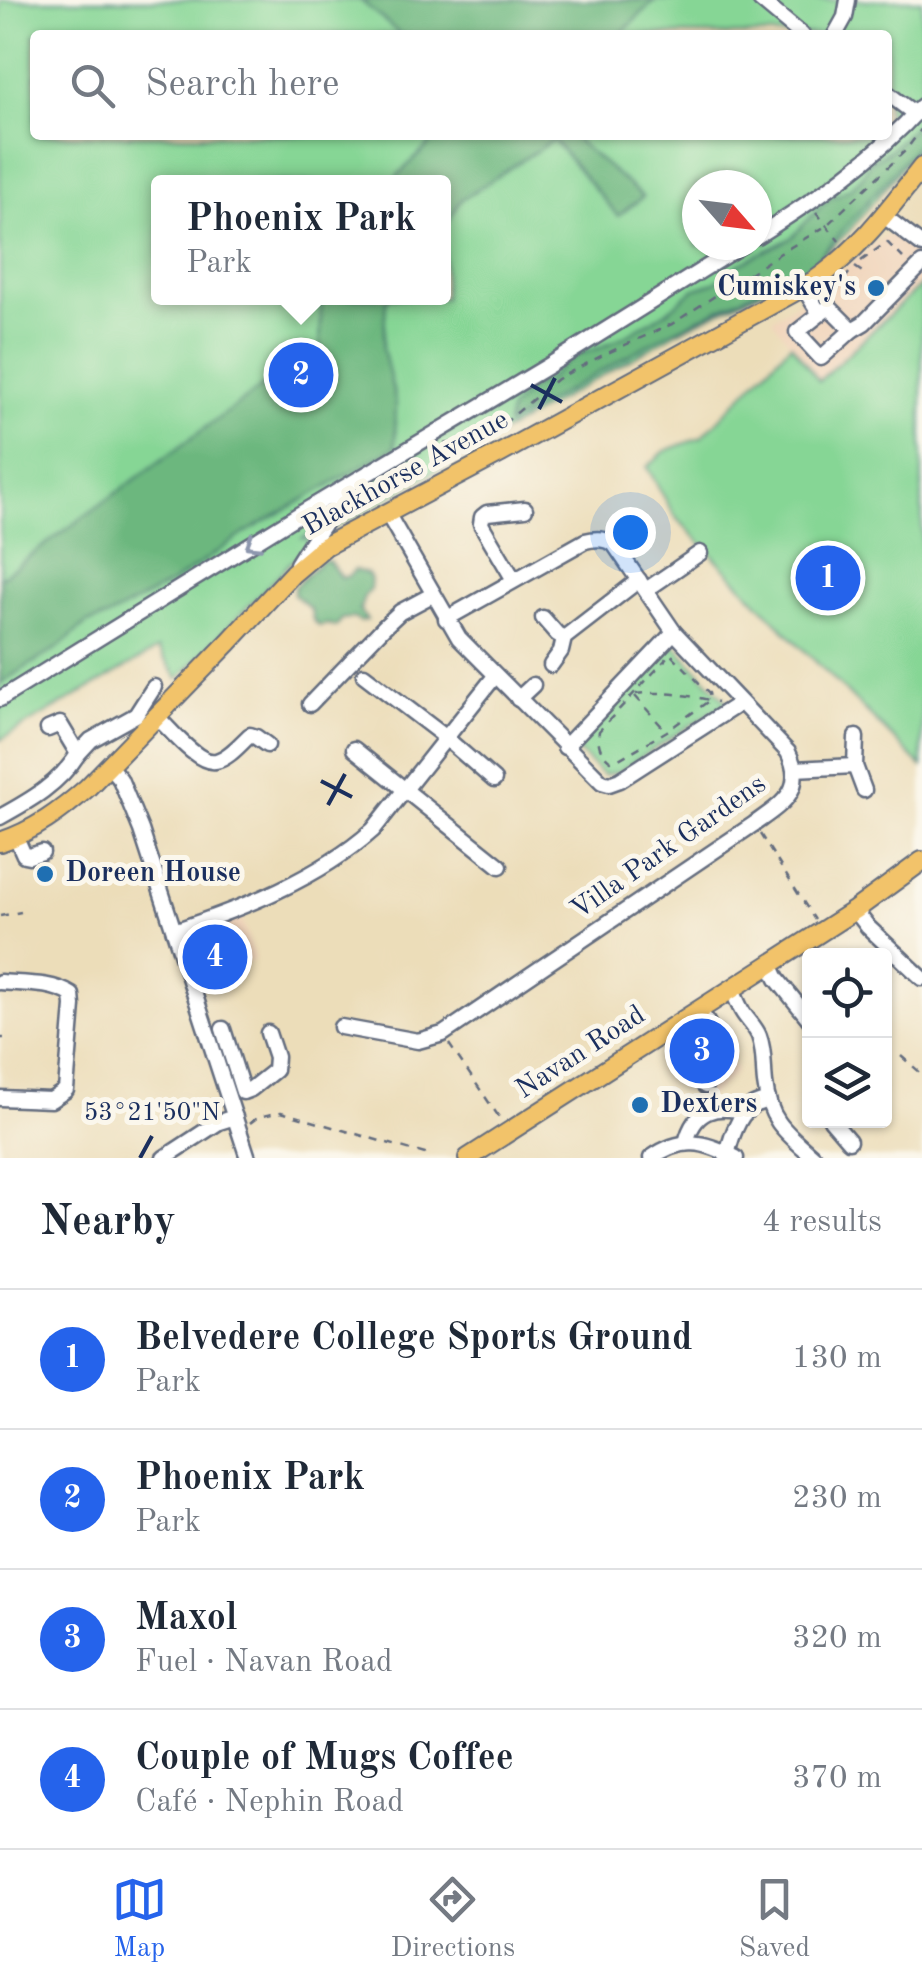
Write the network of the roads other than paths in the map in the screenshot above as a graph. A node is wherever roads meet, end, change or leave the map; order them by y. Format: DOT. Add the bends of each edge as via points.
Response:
graph roads {
  1 [pos="760,0"];
  2 [pos="848,0"];
  3 [pos="796,30"];
  4 [pos="838,30"];
  5 [pos="892,96"];
  6 [pos="920,116"];
  7 [pos="892,138"];
  8 [pos="889,140"];
  9 [pos="922,166"];
  10 [pos="884,216"];
  11 [pos="772,226"];
  12 [pos="922,244"];
  13 [pos="718,260"];
  14 [pos="922,264"];
  15 [pos="798,289"];
  16 [pos="820,314"];
  17 [pos="852,330"];
  18 [pos="335,494"];
  19 [pos="525,509"];
  20 [pos="387,514"];
  21 [pos="322,539"];
  22 [pos="700,553"];
  23 [pos="514,580"];
  24 [pos="642,585"];
  25 [pos="432,595"];
  26 [pos="446,618"];
  27 [pos="543,618"];
  28 [pos="674,632"];
  29 [pos="564,638"];
  30 [pos="552,665"];
  31 [pos="364,674"];
  32 [pos="495,676"];
  33 [pos="533,684"];
  34 [pos="154,687"];
  35 [pos="0,699"];
  36 [pos="518,699"];
  37 [pos="740,703"];
  38 [pos="310,704"];
  39 [pos="157,717"];
  40 [pos="48,729"];
  41 [pos="856,737"];
  42 [pos="446,738"];
  43 [pos="267,745"];
  44 [pos="566,747"];
  45 [pos="354,749"];
  46 [pos="78,754"];
  47 [pos="109,766"];
  48 [pos="855,766"];
  49 [pos="794,769"];
  50 [pos="494,780"];
  51 [pos="406,790"];
  52 [pos="864,790"];
  53 [pos="32,800"];
  54 [pos="0,816"];
  55 [pos="44,822"];
  56 [pos="8,839"];
  57 [pos="42,852"];
  58 [pos="922,861"];
  59 [pos="500,866"];
  60 [pos="855,910"];
  61 [pos="174,931"];
  62 [pos="770,964"];
  63 [pos="922,978"];
  64 [pos="0,982"];
  65 [pos="732,989"];
  66 [pos="700,1010"];
  67 [pos="802,1010"];
  68 [pos="341,1028"];
  69 [pos="668,1030"];
  70 [pos="268,1033"];
  71 [pos="712,1039"];
  72 [pos="210,1042"];
  73 [pos="705,1086"];
  74 [pos="0,1098"];
  75 [pos="768,1100"];
  76 [pos="746,1112"];
  77 [pos="236,1123"];
  78 [pos="838,1128"];
  79 [pos="850,1141"];
  80 [pos="686,1143"];
  81 [pos="731,1156"];
  82 [pos="164,1158"];
  83 [pos="248,1158"];
  84 [pos="468,1158"];
  85 [pos="651,1158"];
  86 [pos="815,1158"];
  1 -- 3 [label="street"];
  2 -- 4 [label="street"];
  5 -- 6 [label="street"];
  6 -- 7 [label="street"];
  8 -- 11 [label="street"];
  9 -- 10 [label="main road, Blackhorse Avenue"];
  10 -- 12 [label="street"];
  10 -- 15 [label="main road, Blackhorse Avenue" via="833,268"];
  13 -- 18 [label="street"];
  14 -- 17 [label="street"];
  15 -- 16 [label="street"];
  15 -- 20 [label="main road, Blackhorse Avenue"];
  16 -- 17 [label="street" via="829,307"];
  16 -- 17 [label="street" via="797,332 821,358"];
  18 -- 21 [label="street" via="339,502 325,520"];
  18 -- 35 [label="street, one-way"];
  19 -- 23 [label="street" via="482,517"];
  20 -- 21 [label="main road, Blackhorse Avenue"];
  20 -- 25 [label="street"];
  21 -- 39 [label="main road, Blackhorse Avenue"];
  22 -- 24 [label="street"];
  23 -- 24 [label="street, Villa Park Gardens" via="596,538 614,544"];
  23 -- 26 [label="street, Villa Park Gardens"];
  24 -- 28 [label="street, Villa Park Gardens"];
  24 -- 29 [label="street"];
  25 -- 26 [label="street"];
  25 -- 38 [label="street" via="384,626"];
  26 -- 32 [label="street"];
  27 -- 29 [label="street"];
  28 -- 37 [label="street, Villa Park Gardens"];
  28 -- 44 [label="street"];
  29 -- 30 [label="street"];
  31 -- 42 [label="street"];
  32 -- 36 [label="street"];
  32 -- 42 [label="street"];
  33 -- 36 [label="street"];
  34 -- 46 [label="street" via="136,715"];
  36 -- 44 [label="street"];
  37 -- 44 [label="street" via="610,784"];
  37 -- 49 [label="street, Villa Park Gardens" via="788,752"];
  39 -- 43 [label="street" via="202,760 214,762 250,736"];
  39 -- 47 [label="main road, Blackhorse Avenue"];
  40 -- 46 [label="street" via="60,724"];
  41 -- 48 [label="street"];
  42 -- 50 [label="street"];
  42 -- 51 [label="street"];
  45 -- 51 [label="street"];
  46 -- 53 [label="street"];
  47 -- 55 [label="main road, Blackhorse Avenue"];
  47 -- 61 [label="street" via="130,804"];
  48 -- 49 [label="street"];
  48 -- 52 [label="street"];
  49 -- 68 [label="street, Villa Park Gardens" via="785,802 442,1034 418,1041"];
  51 -- 59 [label="street"];
  51 -- 61 [label="street" via="342,854 275,891"];
  53 -- 54 [label="street"];
  53 -- 55 [label="street"];
  55 -- 56 [label="main road, Blackhorse Avenue"];
  56 -- 57 [label="street" via="24,855"];
  58 -- 60 [label="main road, Navan Road"];
  60 -- 62 [label="main road, Navan Road"];
  60 -- 63 [label="street"];
  61 -- 72 [label="street"];
  62 -- 65 [label="main road, Navan Road"];
  62 -- 67 [label="street"];
  64 -- 74 [label="street" via="52,986 72,995 73,1006 66,1090 51,1100"];
  65 -- 66 [label="main road, Navan Road"];
  65 -- 75 [label="street" via="760,1039"];
  66 -- 69 [label="main road, Navan Road"];
  66 -- 71 [label="street"];
  69 -- 73 [label="street"];
  69 -- 84 [label="main road, Navan Road"];
  70 -- 72 [label="street" via="275,1070 243,1092 224,1033"];
  72 -- 77 [label="street"];
  75 -- 76 [label="street"];
  75 -- 86 [label="street" via="785,1133"];
  76 -- 80 [label="street" via="709,1110 695,1121"];
  76 -- 81 [label="street"];
  77 -- 82 [label="street" via="220,1122"];
  77 -- 83 [label="street"];
  78 -- 79 [label="street"];
  80 -- 81 [label="street" via="709,1144"];
  80 -- 85 [label="street"];
}
